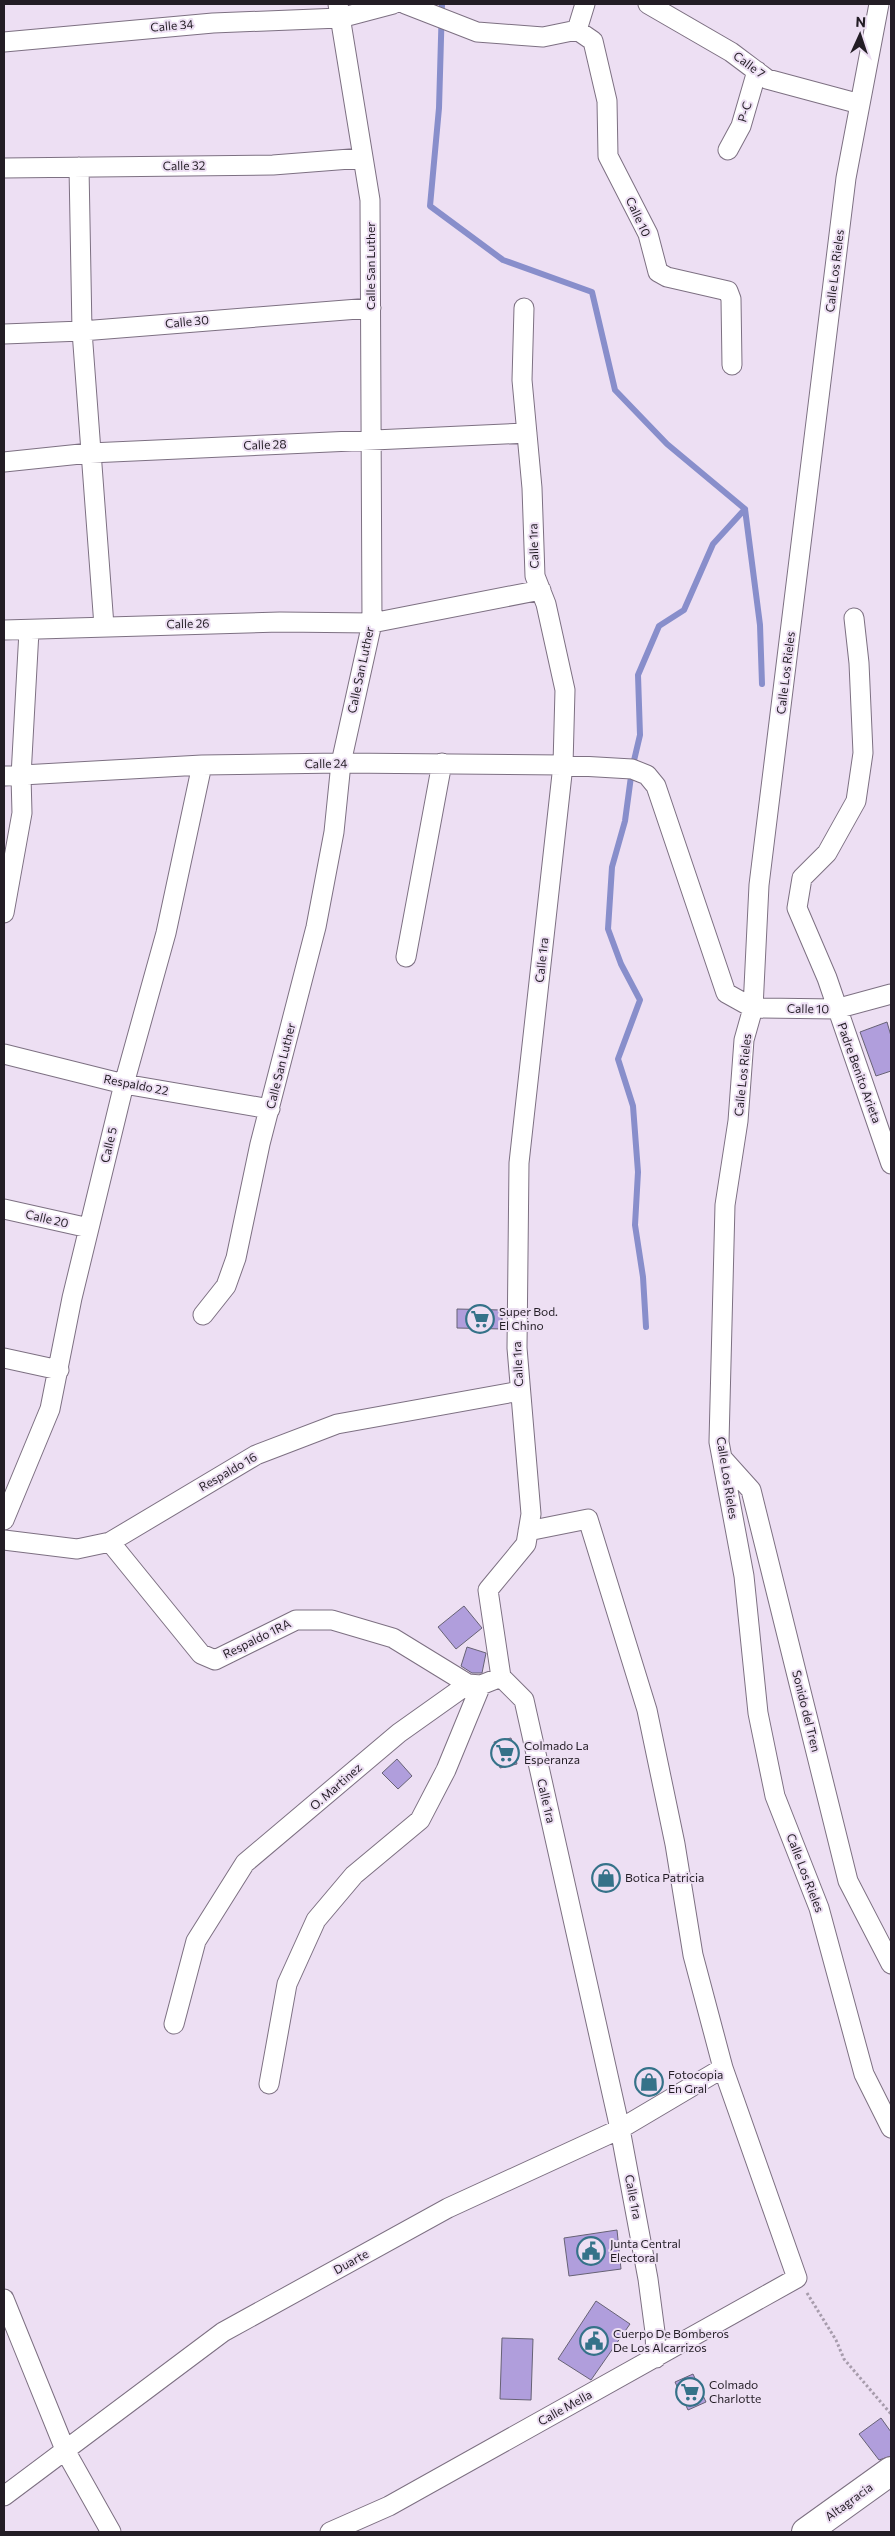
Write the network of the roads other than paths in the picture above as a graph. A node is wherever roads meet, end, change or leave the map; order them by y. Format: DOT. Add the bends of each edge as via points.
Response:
graph roads {
  1 [pos="393,4"];
  2 [pos="405,4"];
  3 [pos="585,4"];
  4 [pos="648,4"];
  5 [pos="879,4"];
  6 [pos="339,11"];
  7 [pos="577,30"];
  8 [pos="4,42"];
  9 [pos="757,71"];
  10 [pos="860,104"];
  11 [pos="728,150"];
  12 [pos="363,158"];
  13 [pos="79,167"];
  14 [pos="4,168"];
  15 [pos="371,308"];
  16 [pos="524,308"];
  17 [pos="82,331"];
  18 [pos="4,334"];
  19 [pos="732,364"];
  20 [pos="527,433"];
  21 [pos="372,441"];
  22 [pos="90,453"];
  23 [pos="4,462"];
  24 [pos="541,590"];
  25 [pos="854,618"];
  26 [pos="372,623"];
  27 [pos="104,626"];
  28 [pos="4,630"];
  29 [pos="29,631"];
  30 [pos="341,763"];
  31 [pos="442,763"];
  32 [pos="202,765"];
  33 [pos="562,765"];
  34 [pos="12,776"];
  35 [pos="4,913"];
  36 [pos="406,957"];
  37 [pos="891,994"];
  38 [pos="753,1008"];
  39 [pos="836,1009"];
  40 [pos="4,1054"];
  41 [pos="124,1084"];
  42 [pos="270,1109"];
  43 [pos="886,1137"];
  44 [pos="891,1164"];
  45 [pos="4,1209"];
  46 [pos="89,1228"];
  47 [pos="203,1315"];
  48 [pos="4,1358"];
  49 [pos="59,1370"];
  50 [pos="520,1391"];
  51 [pos="724,1460"];
  52 [pos="4,1520"];
  53 [pos="528,1531"];
  54 [pos="4,1540"];
  55 [pos="110,1542"];
  56 [pos="501,1677"];
  57 [pos="475,1685"];
  58 [pos="891,1964"];
  59 [pos="174,2024"];
  60 [pos="723,2068"];
  61 [pos="269,2084"];
  62 [pos="891,2128"];
  63 [pos="620,2129"];
  64 [pos="4,2299"];
  65 [pos="656,2358"];
  66 [pos="66,2452"];
  67 [pos="891,2471"];
  68 [pos="4,2496"];
  69 [pos="111,2532"];
  70 [pos="330,2532"];
  71 [pos="806,2532"];
  1 -- 6 [label="street, Calle 34"];
  2 -- 7 [label="street" via="478,32 543,37"];
  3 -- 7 [label="street"];
  4 -- 9 [label="street, Calle 7" via="731,52"];
  5 -- 10 [label="street, Calle Los Rieles"];
  6 -- 8 [label="street, Calle 34"];
  6 -- 12 [label="street, Calle San Luther"];
  7 -- 19 [label="street, Calle 10" via="593,41 607,101 608,156 648,234 658,272 728,291 731,299"];
  9 -- 10 [label="street, Calle 7" via="767,79"];
  9 -- 11 [label="street, P-C" via="740,126"];
  10 -- 38 [label="street, Calle Los Rieles" via="846,178 759,885"];
  12 -- 13 [label="street, Calle 32" via="273,165"];
  12 -- 15 [label="street, Calle San Luther" via="370,200"];
  13 -- 14 [label="street, Calle 32"];
  13 -- 17 [label="street"];
  15 -- 17 [label="street, Calle 30"];
  15 -- 21 [label="street, Calle San Luther"];
  16 -- 20 [label="street, Calle 1ra" via="522,380"];
  17 -- 18 [label="street, Calle 30"];
  17 -- 22 [label="street"];
  20 -- 21 [label="street, Calle 28"];
  20 -- 24 [label="street, Calle 1ra" via="535,576"];
  21 -- 22 [label="street, Calle 28"];
  21 -- 26 [label="street, Calle San Luther"];
  22 -- 23 [label="street, Calle 28"];
  22 -- 27 [label="street"];
  24 -- 26 [label="street, Calle 26"];
  24 -- 33 [label="street, Calle 1ra" via="565,690"];
  25 -- 39 [label="street, Padre Benito Arieta" via="862,753 856,801 827,853 802,878 798,908"];
  26 -- 27 [label="street, Calle 26"];
  26 -- 30 [label="street, Calle San Luther"];
  27 -- 29 [label="street, Calle 26"];
  28 -- 29 [label="street, Calle 26"];
  29 -- 34 [label="street"];
  30 -- 31 [label="street, Calle 24"];
  30 -- 32 [label="street, Calle 24"];
  30 -- 42 [label="street, Calle San Luther" via="334,832 316,927"];
  31 -- 33 [label="street, Calle 24"];
  31 -- 36 [label="street"];
  32 -- 34 [label="street, Calle 24"];
  32 -- 41 [label="street, Calle 5" via="166,933"];
  33 -- 38 [label="street, Calle 24" via="632,769 647,775 656,786 726,994"];
  33 -- 50 [label="street, Calle 1ra" via="519,1162 517,1348"];
  34 -- 35 [label="street" via="22,813"];
  37 -- 39 [label="street, Calle 10"];
  38 -- 39 [label="street, Calle 10"];
  38 -- 51 [label="street, Calle Los Rieles" via="744,1040 738,1121 725,1205 719,1442"];
  39 -- 43 [label="street, Padre Benito Arieta"];
  40 -- 41 [label="street, Respaldo 22"];
  41 -- 42 [label="street, Respaldo 22"];
  41 -- 46 [label="street, Calle 5"];
  42 -- 47 [label="street, Calle San Luther" via="236,1258 226,1286"];
  43 -- 44 [label="street, Padre Benito Arieta"];
  45 -- 46 [label="street, Calle 20"];
  46 -- 49 [label="street, Calle 5"];
  48 -- 49 [label="street"];
  49 -- 52 [label="street, Calle 5" via="50,1409"];
  50 -- 53 [label="street, Calle 1ra" via="531,1514"];
  50 -- 55 [label="street, Respaldo 16" via="337,1424 256,1455"];
  51 -- 58 [label="street, Sonido del Tren" via="751,1490 848,1881"];
  51 -- 62 [label="street, Calle Los Rieles" via="744,1576 758,1713 775,1796 819,1908 864,2074"];
  53 -- 56 [label="street, Calle 1ra" via="526,1544 488,1590"];
  53 -- 60 [label="street" via="588,1519 647,1710 675,1844 693,1955"];
  54 -- 55 [label="street, Respaldo 16" via="77,1549"];
  55 -- 57 [label="street, Respaldo 1RA" via="201,1654 215,1660 296,1620 332,1620 393,1638"];
  56 -- 57 [label="street"];
  56 -- 63 [label="street, Calle 1ra" via="524,1700"];
  57 -- 59 [label="street, O. Martinez" via="399,1733 245,1862 196,1941"];
  57 -- 61 [label="street" via="446,1770 420,1820 354,1875 316,1920 287,1984"];
  60 -- 63 [label="street, Duarte"];
  60 -- 65 [label="street, Calle Mella" via="798,2278"];
  63 -- 65 [label="street, Calle 1ra" via="648,2279"];
  63 -- 66 [label="street, Duarte" via="448,2208 223,2332"];
  64 -- 66 [label="street"];
  65 -- 70 [label="street, Calle Mella" via="389,2506"];
  66 -- 68 [label="street, Duarte"];
  66 -- 69 [label="street"];
  67 -- 71 [label="street, Altagracia"];
}
